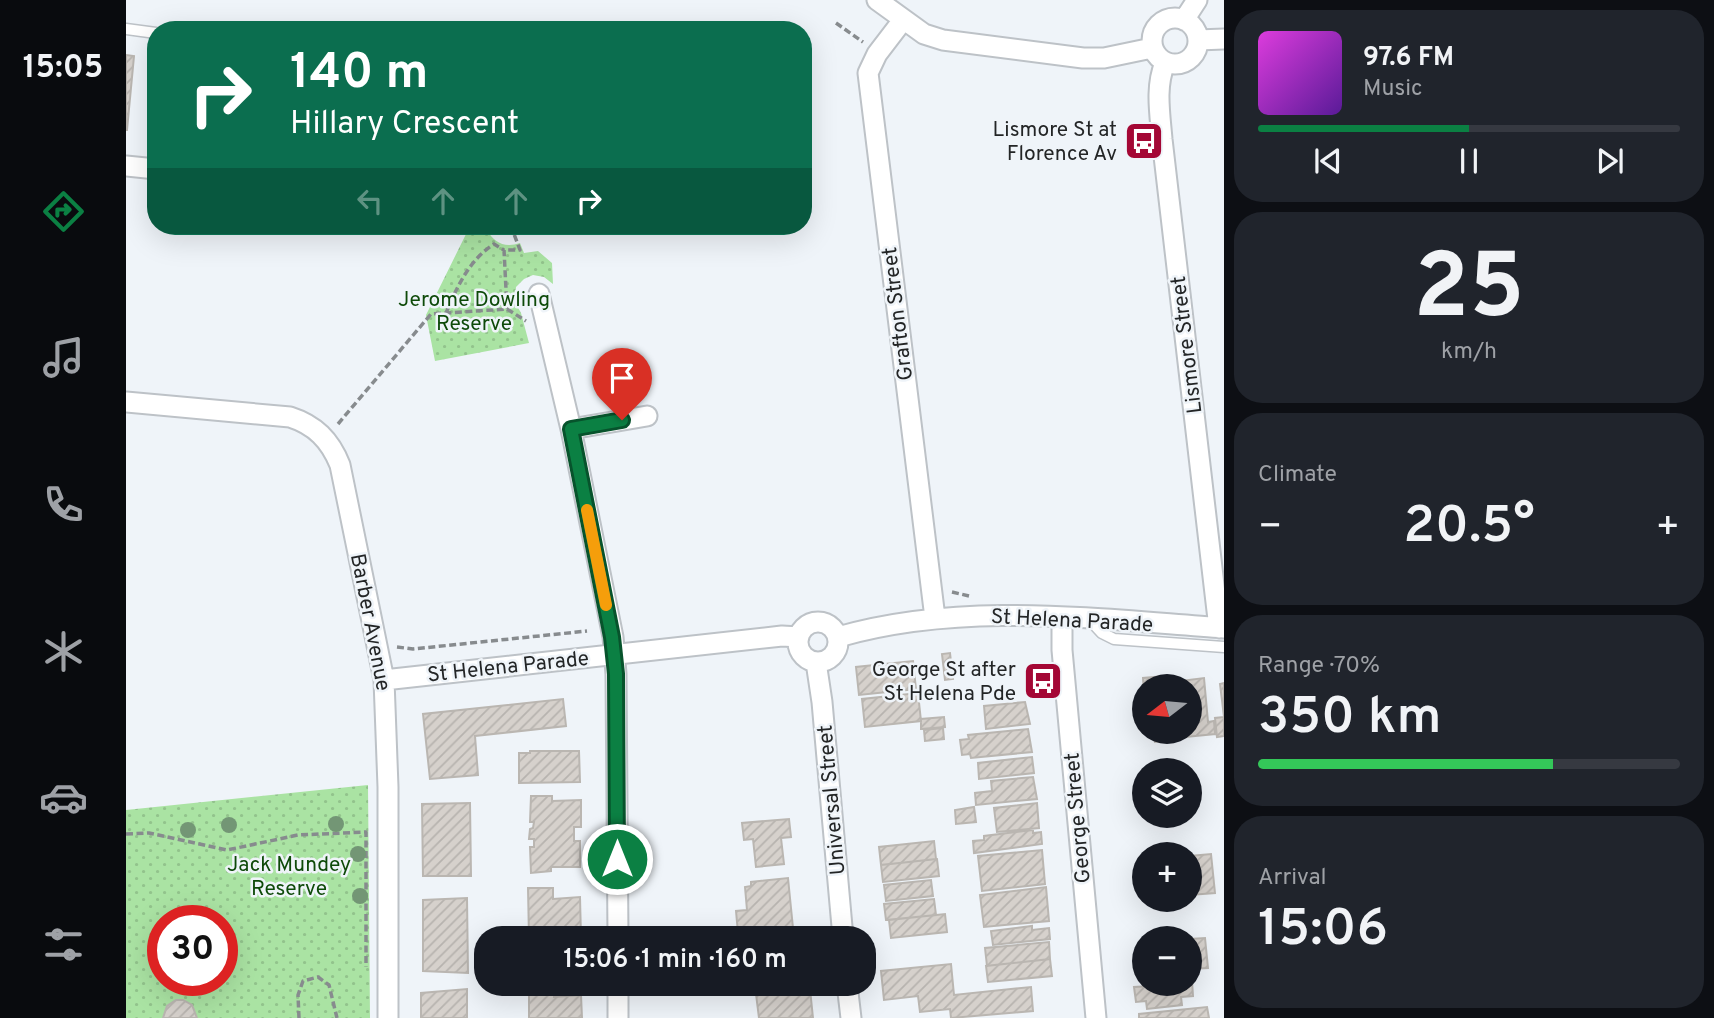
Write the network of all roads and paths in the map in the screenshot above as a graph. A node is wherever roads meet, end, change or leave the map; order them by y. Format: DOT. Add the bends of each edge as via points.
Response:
graph roads {
  1 [pos="877,0"];
  2 [pos="1197,0"];
  3 [pos="902,20"];
  4 [pos="1184,20"];
  5 [pos="836,23"];
  6 [pos="126,29"];
  7 [pos="147,32"];
  8 [pos="1224,39"];
  9 [pos="1198,40"];
  10 [pos="870,48"];
  11 [pos="1159,56"];
  12 [pos="126,166"];
  13 [pos="147,168"];
  14 [pos="514,235"];
  15 [pos="504,250"];
  16 [pos="539,294"];
  17 [pos="446,313"];
  18 [pos="126,402"];
  19 [pos="647,416"];
  20 [pos="338,424"];
  21 [pos="571,429"];
  22 [pos="935,618"];
  23 [pos="1062,618"];
  24 [pos="587,631"];
  25 [pos="1222,634"];
  26 [pos="799,637"];
  27 [pos="838,637"];
  28 [pos="392,647"];
  29 [pos="614,654"];
  30 [pos="816,662"];
  31 [pos="384,680"];
  32 [pos="126,834"];
  33 [pos="618,926"];
  34 [pos="842,926"];
  35 [pos="366,968"];
  36 [pos="618,996"];
  37 [pos="849,996"];
  38 [pos="299,1018"];
  39 [pos="337,1018"];
  40 [pos="388,1018"];
  41 [pos="618,1018"];
  42 [pos="850,1018"];
  43 [pos="1096,1018"];
  1 -- 3 [label="street"];
  2 -- 4 [label="street"];
  3 -- 11 [label="street" via="943,40 995,48 1083,58"];
  3 -- 22 [label="street, Grafton Street" via="868,73"];
  4 -- 9 [label="street" via="1194,28"];
  4 -- 11 [label="street" via="1162,21 1152,33"];
  5 -- 10 [label="path"];
  6 -- 7 [label="lane"];
  8 -- 9 [label="street"];
  9 -- 11 [label="street" via="1188,60 1173,65"];
  11 -- 25 [label="street, Lismore Street" via="1162,139"];
  12 -- 13 [label="street"];
  14 -- 15 [label="path" via="520,250"];
  15 -- 17 [label="path" via="494,244 476,259"];
  15 -- 17 [label="path" via="507,309"];
  16 -- 21 [label="street"];
  17 -- 20 [label="path" via="431,314"];
  18 -- 31 [label="street, Barber Avenue" via="290,417 319,431 340,465"];
  19 -- 21 [label="street"];
  21 -- 29 [label="street"];
  22 -- 23 [label="street, St Helena Parade"];
  22 -- 27 [label="street, St Helena Parade"];
  23 -- 25 [label="street, St Helena Parade"];
  23 -- 43 [label="street, George Street"];
  24 -- 28 [label="path" via="413,649"];
  26 -- 27 [label="street" via="806,626 818,622 831,626"];
  26 -- 29 [label="street, St Helena Parade"];
  26 -- 30 [label="street" via="799,651"];
  27 -- 30 [label="street" via="833,656"];
  29 -- 31 [label="street, St Helena Parade"];
  29 -- 33 [label="street"];
  30 -- 34 [label="street, Universal Street"];
  31 -- 40 [label="street, Barber Avenue"];
  32 -- 35 [label="path" via="149,832 227,850 298,835 366,832"];
  36 -- 41 [label="street"];
  37 -- 42 [label="street"];
  38 -- 39 [label="path" via="299,988 303,981 318,977 329,985"];
}
